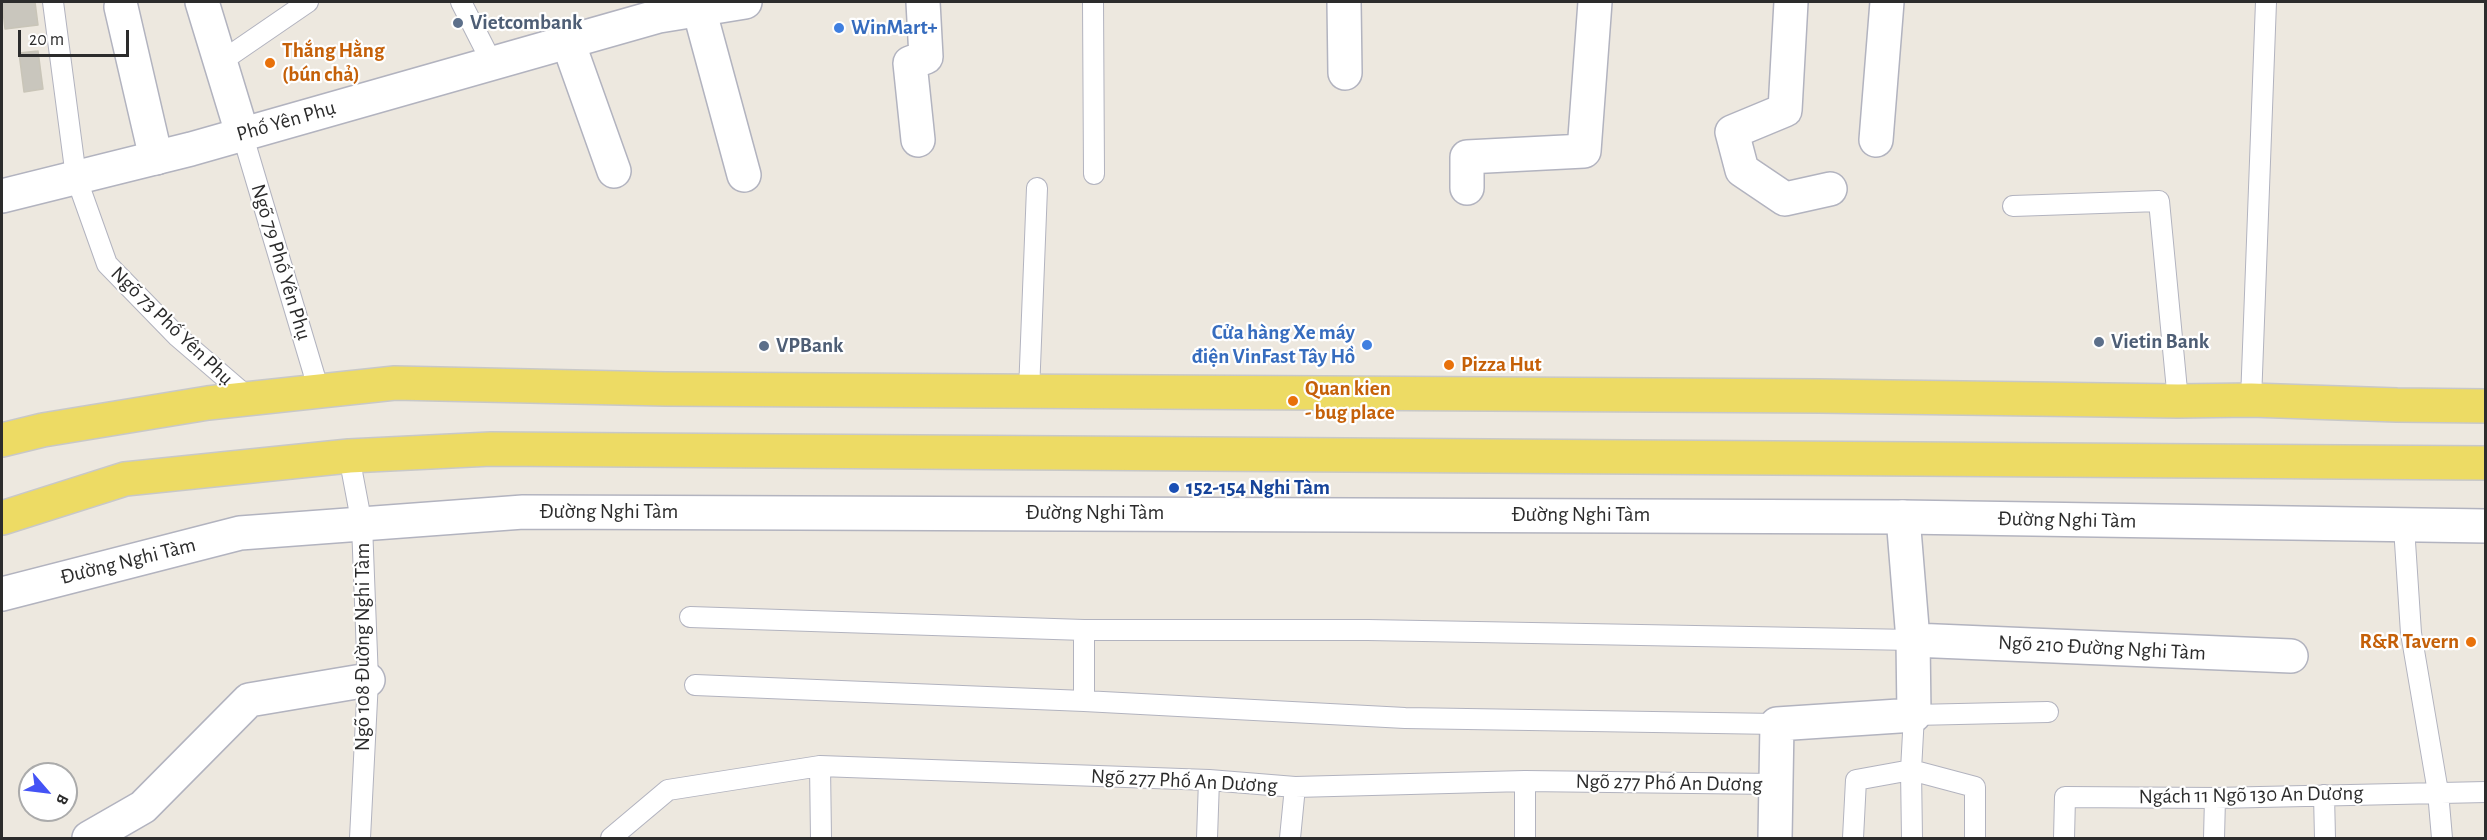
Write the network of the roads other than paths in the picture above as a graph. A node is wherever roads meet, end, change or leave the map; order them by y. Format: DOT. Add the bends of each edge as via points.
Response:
graph roads {
  1 [pos="53,2"];
  2 [pos="202,2"];
  3 [pos="308,2"];
  4 [pos="460,2"];
  5 [pos="745,2"];
  6 [pos="923,2"];
  7 [pos="1093,2"];
  8 [pos="1344,2"];
  9 [pos="1595,2"];
  10 [pos="1791,2"];
  11 [pos="1887,2"];
  12 [pos="2266,2"];
  13 [pos="121,7"];
  14 [pos="699,9"];
  15 [pos="568,42"];
  16 [pos="219,63"];
  17 [pos="492,63"];
  18 [pos="1345,73"];
  19 [pos="242,133"];
  20 [pos="918,140"];
  21 [pos="1876,140"];
  22 [pos="156,158"];
  23 [pos="614,171"];
  24 [pos="1094,174"];
  25 [pos="744,176"];
  26 [pos="76,177"];
  27 [pos="1037,188"];
  28 [pos="1467,188"];
  29 [pos="1830,189"];
  30 [pos="2,196"];
  31 [pos="2013,206"];
  32 [pos="319,392"];
  33 [pos="1029,392"];
  34 [pos="250,399"];
  35 [pos="2251,400"];
  36 [pos="2178,401"];
  37 [pos="2486,406"];
  38 [pos="2,440"];
  39 [pos="349,456"];
  40 [pos="2486,463"];
  41 [pos="1903,517"];
  42 [pos="2,518"];
  43 [pos="362,525"];
  44 [pos="2404,526"];
  45 [pos="2486,526"];
  46 [pos="2,594"];
  47 [pos="690,617"];
  48 [pos="1084,630"];
  49 [pos="1913,640"];
  50 [pos="2291,657"];
  51 [pos="368,680"];
  52 [pos="695,685"];
  53 [pos="1084,701"];
  54 [pos="2048,711"];
  55 [pos="1914,715"];
  56 [pos="1777,724"];
  57 [pos="820,766"];
  58 [pos="1911,770"];
  59 [pos="1209,780"];
  60 [pos="1525,781"];
  61 [pos="1776,784"];
  62 [pos="1295,787"];
  63 [pos="2438,792"];
  64 [pos="2486,792"];
  65 [pos="2324,795"];
  66 [pos="2215,798"];
  67 [pos="88,838"];
  68 [pos="360,838"];
  69 [pos="611,838"];
  70 [pos="821,838"];
  71 [pos="1207,838"];
  72 [pos="1290,838"];
  73 [pos="1525,838"];
  74 [pos="1775,838"];
  75 [pos="1853,838"];
  76 [pos="1912,838"];
  77 [pos="1975,838"];
  78 [pos="2064,838"];
  79 [pos="2214,838"];
  80 [pos="2325,838"];
  81 [pos="2442,838"];
  1 -- 26 [label="lane, Ngõ 73 Phố Yên Phụ"];
  2 -- 16 [label="street"];
  3 -- 16 [label="lane"];
  4 -- 17 [label="lane"];
  5 -- 14 [label="street, Phố Yên Phụ"];
  6 -- 20 [label="street" via="926,57 910,63"];
  7 -- 24 [label="lane"];
  8 -- 18 [label="street"];
  9 -- 28 [label="street" via="1584,151 1467,157"];
  10 -- 29 [label="street" via="1785,110 1732,132 1742,170 1785,200"];
  11 -- 21 [label="street"];
  12 -- 35 [label="lane"];
  13 -- 22 [label="street"];
  14 -- 15 [label="street, Phố Yên Phụ"];
  14 -- 25 [label="street"];
  15 -- 17 [label="street, Phố Yên Phụ"];
  15 -- 23 [label="street"];
  16 -- 19 [label="street"];
  17 -- 19 [label="street, Phố Yên Phụ"];
  19 -- 22 [label="street, Phố Yên Phụ"];
  19 -- 32 [label="lane, Ngõ 79 Phố Yên Phụ"];
  22 -- 26 [label="street, Phố Yên Phụ"];
  26 -- 30 [label="street, Phố Yên Phụ"];
  26 -- 34 [label="lane, Ngõ 73 Phố Yên Phụ" via="107,264 178,337"];
  27 -- 33 [label="lane"];
  31 -- 36 [label="lane" via="2159,201"];
  32 -- 33 [label="main road" via="395,383"];
  32 -- 34 [label="main road"];
  33 -- 36 [label="main road"];
  34 -- 38 [label="main road" via="43,430"];
  35 -- 36 [label="main road"];
  35 -- 37 [label="main road"];
  39 -- 40 [label="main road" via="491,449"];
  39 -- 42 [label="main road" via="125,479"];
  39 -- 43 [label="lane, Ngõ 108 Đường Nghi Tàm"];
  41 -- 43 [label="street, Đường Nghi Tàm" via="523,512"];
  41 -- 44 [label="street, Đường Nghi Tàm"];
  41 -- 49 [label="street"];
  43 -- 46 [label="street, Đường Nghi Tàm" via="240,533"];
  43 -- 51 [label="lane, Ngõ 108 Đường Nghi Tàm"];
  44 -- 45 [label="street, Đường Nghi Tàm"];
  44 -- 63 [label="lane" via="2411,633"];
  47 -- 48 [label="lane"];
  48 -- 49 [label="lane" via="1368,630"];
  48 -- 53 [label="lane"];
  49 -- 50 [label="street, Ngõ 210 Đường Nghi Tàm"];
  49 -- 55 [label="street"];
  51 -- 67 [label="street" via="249,700 143,807"];
  51 -- 68 [label="lane, Ngõ 108 Đường Nghi Tàm"];
  52 -- 53 [label="lane"];
  53 -- 56 [label="lane" via="1405,718"];
  54 -- 55 [label="lane"];
  55 -- 56 [label="street"];
  55 -- 58 [label="lane"];
  56 -- 61 [label="street"];
  57 -- 59 [label="lane, Ngõ 277 Phố An Dương"];
  57 -- 69 [label="lane, Ngõ 277 Phố An Dương" via="668,790"];
  57 -- 70 [label="lane"];
  58 -- 75 [label="lane" via="1856,780"];
  58 -- 76 [label="lane"];
  58 -- 77 [label="lane" via="1975,787"];
  59 -- 62 [label="lane, Ngõ 277 Phố An Dương"];
  59 -- 71 [label="lane"];
  60 -- 61 [label="lane, Ngõ 277 Phố An Dương"];
  60 -- 62 [label="lane, Ngõ 277 Phố An Dương"];
  60 -- 73 [label="lane"];
  61 -- 74 [label="street"];
  62 -- 72 [label="lane"];
  63 -- 64 [label="lane, Ngách 11 Ngõ 130 An Dương"];
  63 -- 65 [label="lane, Ngách 11 Ngõ 130 An Dương"];
  63 -- 81 [label="lane"];
  65 -- 66 [label="lane, Ngách 11 Ngõ 130 An Dương"];
  65 -- 80 [label="lane"];
  66 -- 78 [label="lane, Ngách 11 Ngõ 130 An Dương" via="2065,797"];
  66 -- 79 [label="lane"];
}
